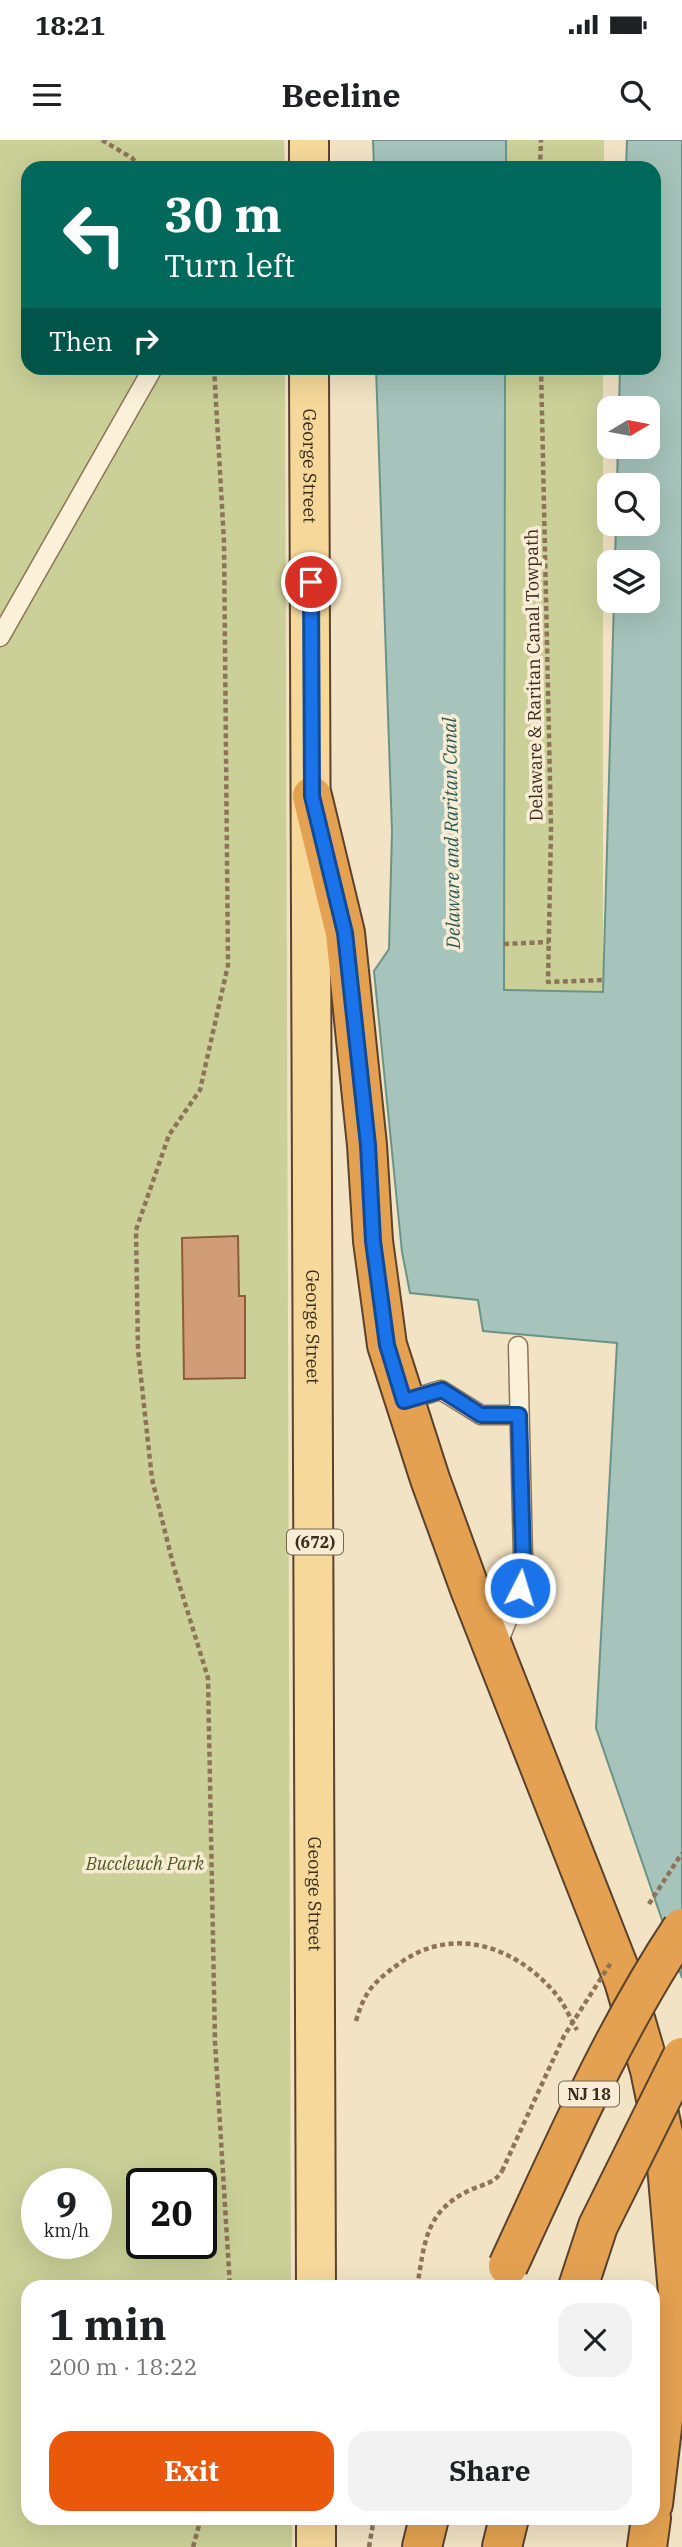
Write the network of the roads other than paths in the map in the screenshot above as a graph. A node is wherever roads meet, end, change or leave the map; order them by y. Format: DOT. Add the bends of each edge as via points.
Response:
graph roads {
  1 [pos="309,140"];
  2 [pos="309,161"];
  3 [pos="149,375"];
  4 [pos="309,375"];
  5 [pos="0,637"];
  6 [pos="312,796"];
  7 [pos="518,1346"];
  8 [pos="404,1401"];
  9 [pos="519,1415"];
  10 [pos="494,1653"];
  11 [pos="682,1928"];
  12 [pos="682,2057"];
  13 [pos="504,2277"];
  14 [pos="316,2280"];
  15 [pos="580,2280"];
  16 [pos="660,2445"];
  17 [pos="316,2525"];
  18 [pos="427,2525"];
  19 [pos="507,2525"];
  20 [pos="650,2525"];
  21 [pos="316,2547"];
  22 [pos="422,2547"];
  23 [pos="502,2547"];
  24 [pos="647,2547"];
  1 -- 2 [label="main road"];
  3 -- 5 [label="lane"];
  4 -- 6 [label="main road, George Street / (672)"];
  6 -- 8 [label="highway" via="345,933 368,1145 373,1241 387,1345"];
  6 -- 14 [label="main road, George Street / (672)"];
  7 -- 9 [label="lane"];
  8 -- 9 [label="lane" via="442,1390 481,1415"];
  8 -- 10 [label="highway"];
  9 -- 10 [label="lane" via="521,1578"];
  10 -- 16 [label="highway" via="624,1981 650,2070 665,2143 678,2293"];
  11 -- 13 [label="highway, NJ 18, bridge" via="582,2108"];
  12 -- 15 [label="highway, bridge" via="598,2226"];
  17 -- 21 [label="main road"];
  18 -- 22 [label="highway"];
  19 -- 23 [label="highway"];
  20 -- 24 [label="highway"];
}
